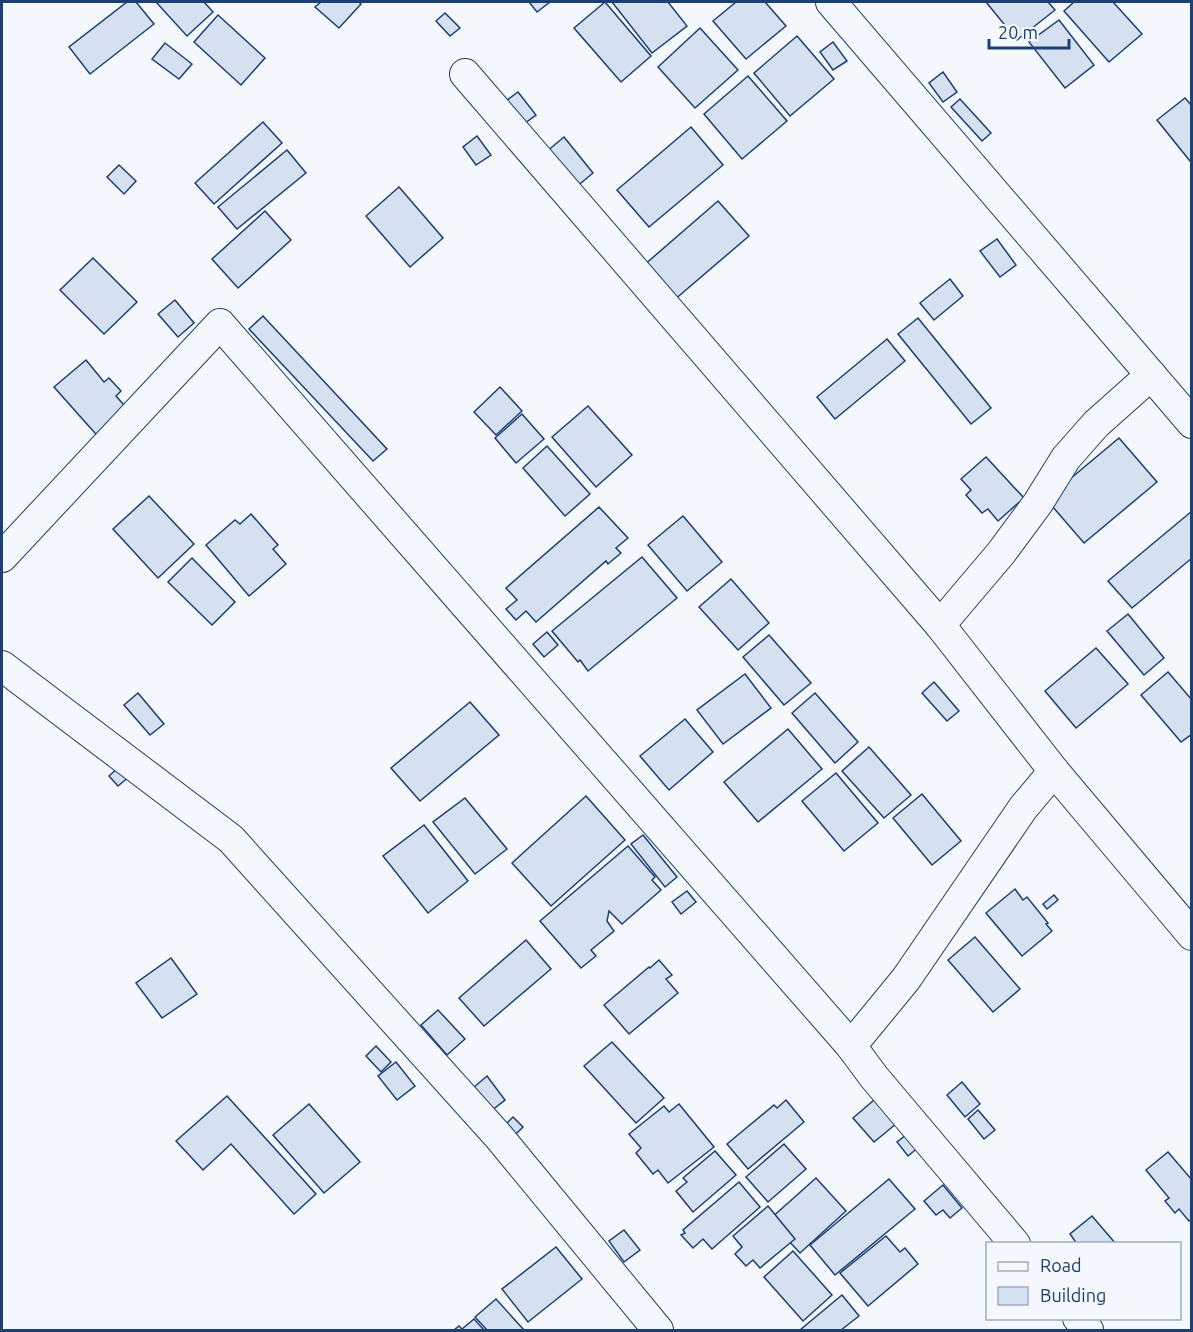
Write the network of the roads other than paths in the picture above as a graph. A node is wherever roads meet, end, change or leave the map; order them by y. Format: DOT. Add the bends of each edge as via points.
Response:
graph roads {
  1 [pos="831,2"];
  2 [pos="465,74"];
  3 [pos="1151,375"];
  4 [pos="1191,423"];
  5 [pos="2,557"];
  6 [pos="940,625"];
  7 [pos="2,666"];
  8 [pos="1054,771"];
  9 [pos="1191,935"];
  10 [pos="851,1046"];
  11 [pos="1013,1242"];
  12 [pos="658,1330"];
  1 -- 3 [label="street"];
  2 -- 6 [label="street"];
  3 -- 4 [label="street"];
  3 -- 6 [label="street" via="1096,424 1066,458 1038,503"];
  5 -- 10 [label="street" via="220,324"];
  6 -- 8 [label="street"];
  7 -- 12 [label="street" via="231,839 499,1137"];
  8 -- 9 [label="street"];
  8 -- 10 [label="street" via="1023,808 906,979"];
  10 -- 11 [label="street"];
}
